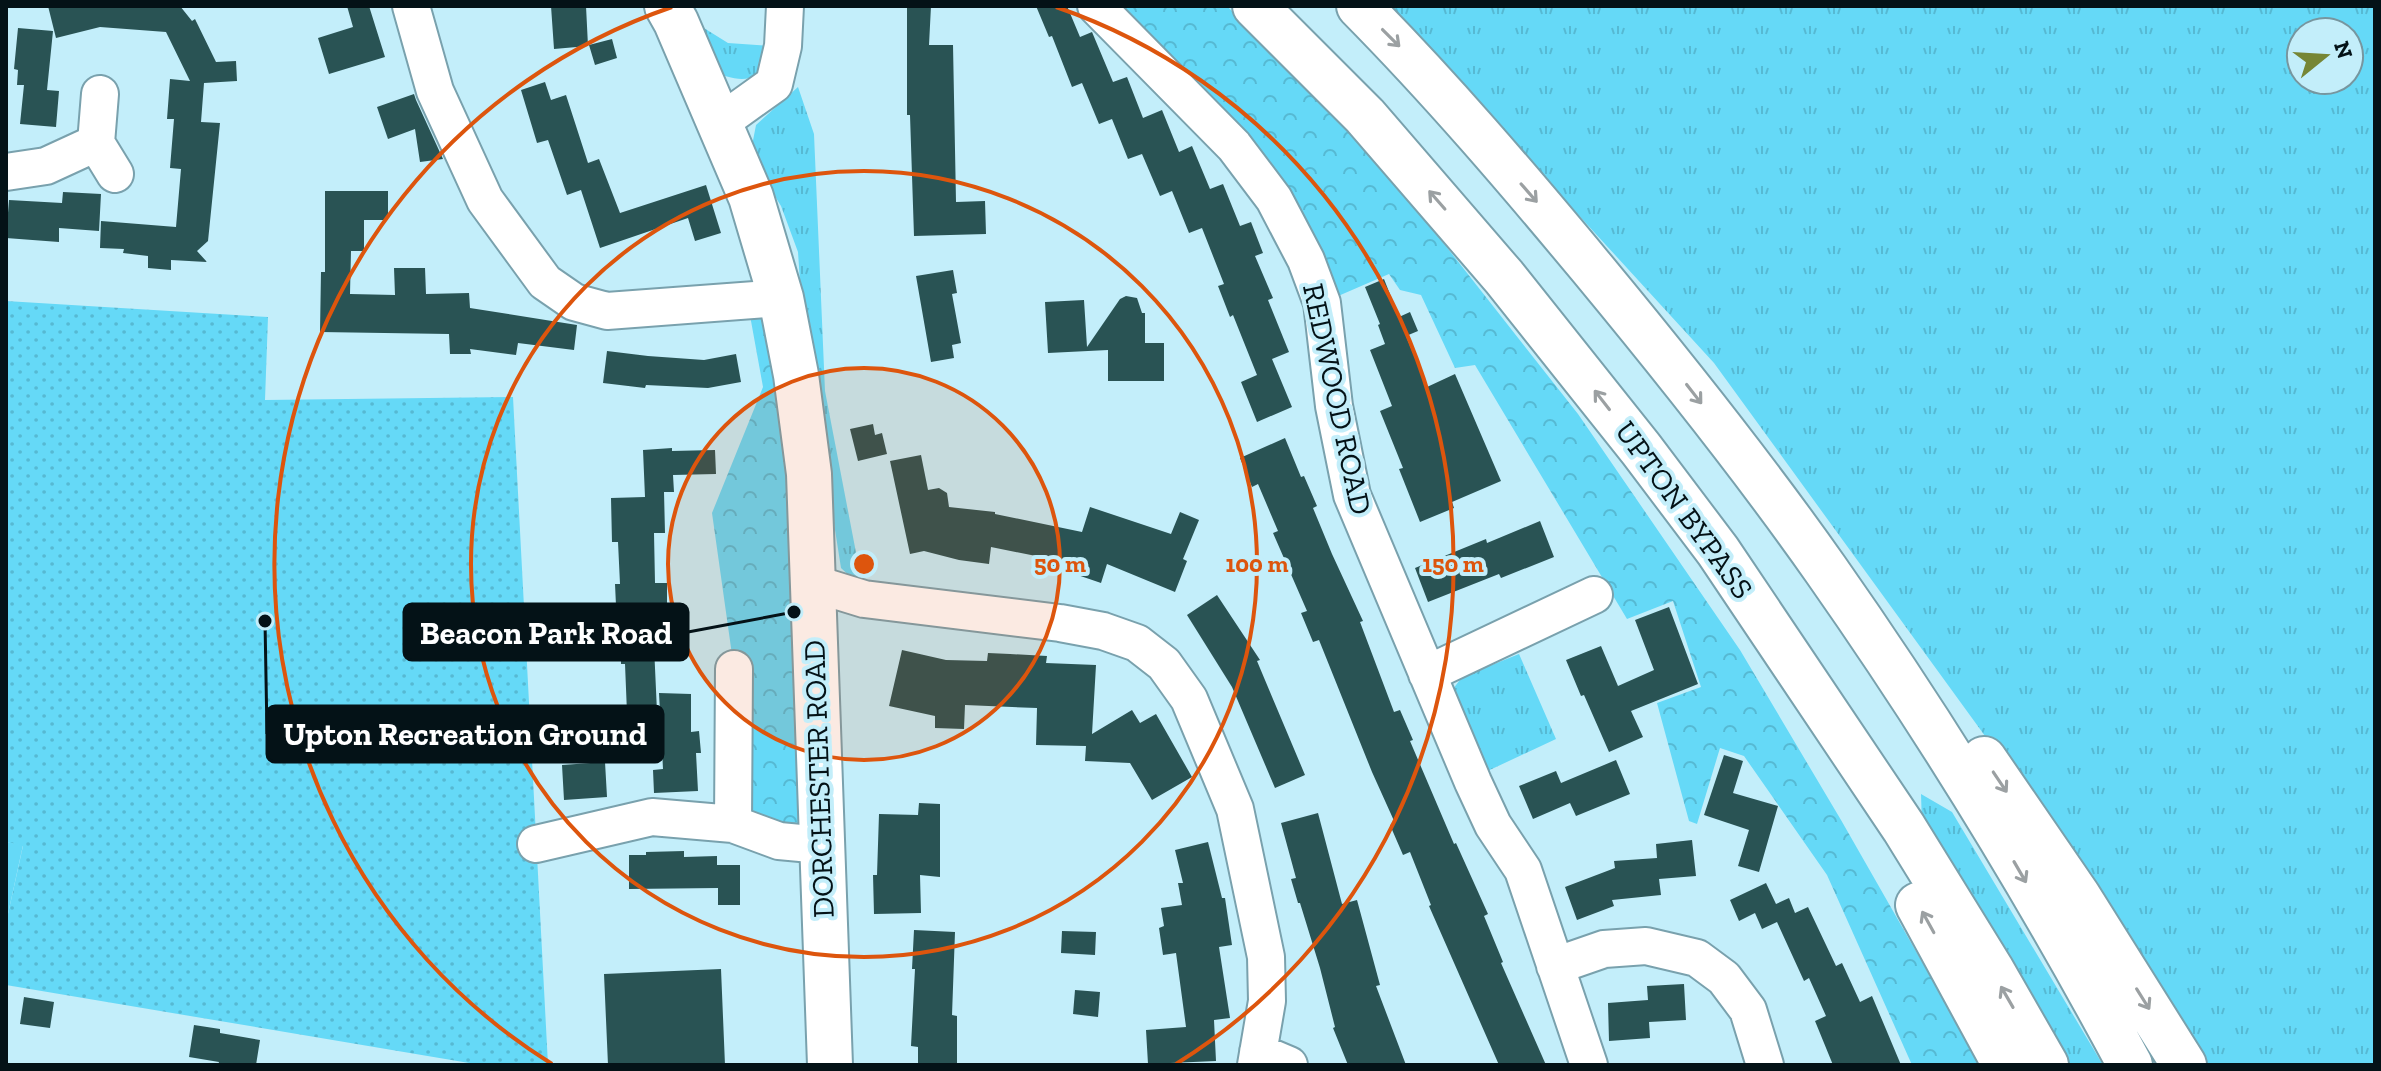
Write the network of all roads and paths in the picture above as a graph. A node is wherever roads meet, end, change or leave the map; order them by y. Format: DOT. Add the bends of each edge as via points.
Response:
graph roads {
  1 [pos="411,6"];
  2 [pos="667,6"];
  3 [pos="785,6"];
  4 [pos="1096,6"];
  5 [pos="1255,6"];
  6 [pos="1359,6"];
  7 [pos="100,94"];
  8 [pos="721,122"];
  9 [pos="96,143"];
  10 [pos="6,172"];
  11 [pos="115,174"];
  12 [pos="781,298"];
  13 [pos="1718,551"];
  14 [pos="1826,570"];
  15 [pos="812,583"];
  16 [pos="1594,595"];
  17 [pos="734,669"];
  18 [pos="1427,674"];
  19 [pos="733,824"];
  20 [pos="536,844"];
  21 [pos="822,845"];
  22 [pos="1555,966"];
  23 [pos="1268,1061"];
  24 [pos="830,1065"];
  25 [pos="1589,1065"];
  26 [pos="1765,1065"];
  27 [pos="2005,1065"];
  28 [pos="2046,1065"];
  29 [pos="2130,1065"];
  30 [pos="2184,1065"];
  1 -- 12 [label="street" via="435,91 485,200 545,282 574,302 607,311"];
  2 -- 8 [label="main road, DORCHESTER ROAD"];
  3 -- 8 [label="street" via="774,84"];
  4 -- 18 [label="street, REDWOOD ROAD" via="1234,146 1274,199 1306,260 1322,303 1334,406 1352,495"];
  13 -- 5 [label="main road, UPTON BYPASS, one-way" via="1504,277 1365,116"];
  6 -- 14 [label="main road, one-way" via="1423,70 1635,319"];
  7 -- 9 [label="street"];
  8 -- 12 [label="main road, DORCHESTER ROAD" via="751,197"];
  9 -- 10 [label="street" via="46,166"];
  9 -- 11 [label="street"];
  12 -- 15 [label="main road, DORCHESTER ROAD" via="809,474"];
  27 -- 13 [label="main road, one-way"];
  28 -- 13 [label="main road, UPTON BYPASS, one-way" via="1904,828"];
  14 -- 29 [label="main road, one-way" via="1991,823"];
  14 -- 30 [label="main road, one-way" via="1906,657 1990,767"];
  15 -- 21 [label="main road, DORCHESTER ROAD"];
  15 -- 23 [label="street" via="864,599 1103,631 1137,643 1164,664 1189,699 1235,809 1266,957"];
  16 -- 18 [label="street"];
  17 -- 19 [label="street"];
  18 -- 22 [label="street, REDWOOD ROAD" via="1493,825 1523,870"];
  19 -- 20 [label="street" via="652,817"];
  19 -- 21 [label="street" via="779,841"];
  21 -- 24 [label="main road, DORCHESTER ROAD"];
  22 -- 25 [label="street, REDWOOD ROAD"];
  22 -- 26 [label="street" via="1604,949 1646,946 1697,958 1724,978 1748,1010"];
}
